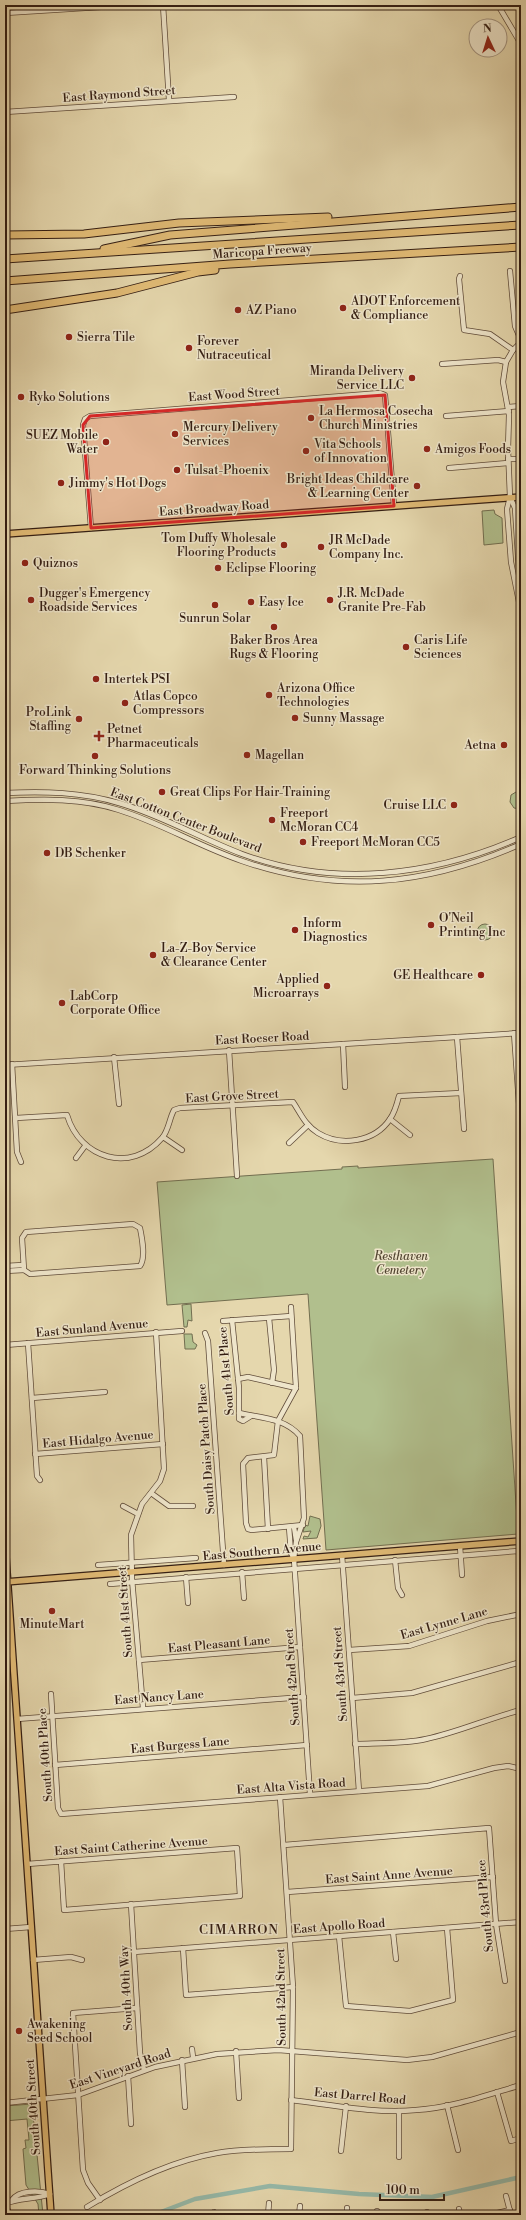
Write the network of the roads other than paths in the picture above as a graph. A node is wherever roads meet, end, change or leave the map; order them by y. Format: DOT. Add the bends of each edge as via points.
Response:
graph roads {
  1 [pos="133,5"];
  2 [pos="163,5"];
  3 [pos="498,5"];
  4 [pos="5,13"];
  5 [pos="521,44"];
  6 [pos="234,97"];
  7 [pos="169,100"];
  8 [pos="5,112"];
  9 [pos="521,207"];
  10 [pos="370,219"];
  11 [pos="521,226"];
  12 [pos="5,234"];
  13 [pos="521,247"];
  14 [pos="68,255"];
  15 [pos="5,259"];
  16 [pos="230,264"];
  17 [pos="510,271"];
  18 [pos="460,276"];
  19 [pos="5,281"];
  20 [pos="5,310"];
  21 [pos="521,341"];
  22 [pos="513,350"];
  23 [pos="506,362"];
  24 [pos="442,364"];
  25 [pos="521,406"];
  26 [pos="508,409"];
  27 [pos="446,416"];
  28 [pos="521,458"];
  29 [pos="508,461"];
  30 [pos="449,468"];
  31 [pos="510,497"];
  32 [pos="521,497"];
  33 [pos="394,506"];
  34 [pos="91,528"];
  35 [pos="5,534"];
  36 [pos="518,592"];
  37 [pos="521,612"];
  38 [pos="5,793"];
  39 [pos="5,801"];
  40 [pos="521,836"];
  41 [pos="521,844"];
  42 [pos="514,1033"];
  43 [pos="521,1033"];
  44 [pos="457,1037"];
  45 [pos="343,1044"];
  46 [pos="229,1050"];
  47 [pos="114,1057"];
  48 [pos="12,1064"];
  49 [pos="5,1065"];
  50 [pos="345,1087"];
  51 [pos="461,1093"];
  52 [pos="119,1104"];
  53 [pos="232,1105"];
  54 [pos="520,1110"];
  55 [pos="16,1118"];
  56 [pos="390,1119"];
  57 [pos="308,1125"];
  58 [pos="464,1129"];
  59 [pos="521,1132"];
  60 [pos="410,1135"];
  61 [pos="163,1137"];
  62 [pos="289,1143"];
  63 [pos="85,1146"];
  64 [pos="182,1150"];
  65 [pos="76,1158"];
  66 [pos="21,1162"];
  67 [pos="237,1176"];
  68 [pos="5,1266"];
  69 [pos="12,1268"];
  70 [pos="25,1269"];
  71 [pos="5,1271"];
  72 [pos="291,1307"];
  73 [pos="291,1316"];
  74 [pos="269,1318"];
  75 [pos="232,1320"];
  76 [pos="223,1321"];
  77 [pos="182,1331"];
  78 [pos="156,1332"];
  79 [pos="205,1334"];
  80 [pos="28,1343"];
  81 [pos="5,1345"];
  82 [pos="238,1379"];
  83 [pos="272,1383"];
  84 [pos="296,1388"];
  85 [pos="105,1392"];
  86 [pos="32,1398"];
  87 [pos="240,1413"];
  88 [pos="251,1416"];
  89 [pos="278,1421"];
  90 [pos="162,1444"];
  91 [pos="35,1454"];
  92 [pos="264,1457"];
  93 [pos="40,1480"];
  94 [pos="151,1493"];
  95 [pos="123,1506"];
  96 [pos="194,1506"];
  97 [pos="138,1514"];
  98 [pos="303,1525"];
  99 [pos="291,1527"];
  100 [pos="268,1529"];
  101 [pos="521,1541"];
  102 [pos="296,1542"];
  103 [pos="5,1543"];
  104 [pos="460,1546"];
  105 [pos="342,1555"];
  106 [pos="460,1555"];
  107 [pos="196,1558"];
  108 [pos="294,1559"];
  109 [pos="395,1560"];
  110 [pos="521,1562"];
  111 [pos="131,1563"];
  112 [pos="224,1565"];
  113 [pos="343,1565"];
  114 [pos="98,1566"];
  115 [pos="295,1568"];
  116 [pos="132,1572"];
  117 [pos="242,1572"];
  118 [pos="462,1575"];
  119 [pos="186,1577"];
  120 [pos="132,1581"];
  121 [pos="6,1582"];
  122 [pos="110,1584"];
  123 [pos="402,1596"];
  124 [pos="244,1598"];
  125 [pos="188,1603"];
  126 [pos="521,1614"];
  127 [pos="300,1647"];
  128 [pos="349,1650"];
  129 [pos="139,1660"];
  130 [pos="521,1662"];
  131 [pos="51,1694"];
  132 [pos="304,1697"];
  133 [pos="352,1698"];
  134 [pos="143,1708"];
  135 [pos="521,1710"];
  136 [pos="52,1716"];
  137 [pos="17,1719"];
  138 [pos="355,1744"];
  139 [pos="307,1745"];
  140 [pos="55,1765"];
  141 [pos="521,1769"];
  142 [pos="359,1792"];
  143 [pos="310,1794"];
  144 [pos="280,1797"];
  145 [pos="61,1814"];
  146 [pos="284,1845"];
  147 [pos="61,1861"];
  148 [pos="27,1864"];
  149 [pos="493,1877"];
  150 [pos="287,1892"];
  151 [pos="131,1904"];
  152 [pos="521,1922"];
  153 [pos="496,1924"];
  154 [pos="31,1927"];
  155 [pos="447,1928"];
  156 [pos="5,1929"];
  157 [pos="393,1932"];
  158 [pos="339,1936"];
  159 [pos="291,1940"];
  160 [pos="182,1948"];
  161 [pos="134,1952"];
  162 [pos="396,1959"];
  163 [pos="33,1960"];
  164 [pos="82,1960"];
  165 [pos="505,1981"];
  166 [pos="293,1987"];
  167 [pos="137,2008"];
  168 [pos="521,2032"];
  169 [pos="192,2049"];
  170 [pos="292,2050"];
  171 [pos="236,2051"];
  172 [pos="194,2057"];
  173 [pos="182,2060"];
  174 [pos="144,2070"];
  175 [pos="128,2076"];
  176 [pos="521,2085"];
  177 [pos="497,2092"];
  178 [pos="78,2095"];
  179 [pos="240,2098"];
  180 [pos="43,2100"];
  181 [pos="291,2100"];
  182 [pos="5,2103"];
  183 [pos="447,2105"];
  184 [pos="185,2106"];
  185 [pos="346,2106"];
  186 [pos="399,2111"];
  187 [pos="131,2124"];
  188 [pos="521,2138"];
  189 [pos="458,2150"];
  190 [pos="341,2152"];
  191 [pos="399,2157"];
  192 [pos="50,2194"];
  193 [pos="506,2196"];
  194 [pos="100,2200"];
  195 [pos="269,2203"];
  196 [pos="5,2204"];
  197 [pos="300,2206"];
  198 [pos="87,2207"];
  199 [pos="348,2208"];
  200 [pos="459,2209"];
  201 [pos="511,2212"];
  202 [pos="10,2215"];
  203 [pos="51,2215"];
  204 [pos="268,2215"];
  205 [pos="299,2215"];
  206 [pos="347,2215"];
  207 [pos="460,2215"];
  208 [pos="489,2215"];
  1 -- 4 [label="street"];
  2 -- 7 [label="street"];
  3 -- 5 [label="street"];
  6 -- 7 [label="street, East Raymond Street"];
  7 -- 8 [label="street, East Raymond Street"];
  9 -- 10 [label="highway"];
  10 -- 12 [label="highway" via="330,217 226,221 156,225 84,234"];
  10 -- 14 [label="highway" via="170,235"];
  11 -- 14 [label="highway, Maricopa Freeway"];
  13 -- 16 [label="highway, Maricopa Freeway"];
  14 -- 15 [label="highway, Maricopa Freeway"];
  16 -- 19 [label="highway, Maricopa Freeway"];
  16 -- 20 [label="highway" via="220,269 198,272 135,290"];
  17 -- 21 [label="street" via="515,326"];
  18 -- 22 [label="street" via="464,330 486,333"];
  21 -- 22 [label="street"];
  22 -- 23 [label="street"];
  23 -- 24 [label="street" via="498,360"];
  23 -- 26 [label="street" via="503,382"];
  25 -- 26 [label="street"];
  26 -- 27 [label="street"];
  26 -- 29 [label="street"];
  28 -- 29 [label="street"];
  29 -- 30 [label="street"];
  29 -- 31 [label="street"];
  31 -- 32 [label="main road, East Broadway Road"];
  31 -- 33 [label="main road, East Broadway Road"];
  31 -- 36 [label="street" via="515,510 520,587"];
  31 -- 36 [label="street" via="507,509 511,562 515,588"];
  33 -- 34 [label="main road, East Broadway Road"];
  33 -- 34 [label="street, East Wood Street" via="385,395 380,393 95,414 85,419 83,425"];
  34 -- 35 [label="main road, East Broadway Road"];
  36 -- 37 [label="street"];
  38 -- 40 [label="street, East Cotton Center Boulevard" via="70,793 106,800 149,814 243,854 293,868 330,873 372,874 431,867 469,857"];
  39 -- 41 [label="street, East Cotton Center Boulevard" via="58,799 118,809 240,861 329,881 402,880 435,874 470,865"];
  42 -- 43 [label="street, East Roeser Road"];
  42 -- 44 [label="street, East Roeser Road"];
  42 -- 54 [label="street"];
  44 -- 45 [label="street, East Roeser Road"];
  44 -- 51 [label="street"];
  45 -- 46 [label="street, East Roeser Road"];
  45 -- 50 [label="street"];
  46 -- 47 [label="street, East Roeser Road"];
  46 -- 53 [label="street"];
  47 -- 48 [label="street, East Roeser Road"];
  47 -- 52 [label="street"];
  48 -- 49 [label="street, East Roeser Road"];
  48 -- 55 [label="street"];
  51 -- 56 [label="street, East Grove Street" via="399,1096"];
  51 -- 58 [label="street"];
  53 -- 57 [label="street, East Grove Street" via="293,1102"];
  53 -- 61 [label="street, East Grove Street" via="174,1110"];
  53 -- 67 [label="street"];
  54 -- 59 [label="street"];
  55 -- 63 [label="street, East Grove Street" via="67,1115 71,1128"];
  55 -- 66 [label="street" via="17,1152"];
  56 -- 57 [label="street, East Grove Street" via="382,1129 353,1141 335,1140 318,1134"];
  56 -- 60 [label="street"];
  57 -- 62 [label="street"];
  61 -- 63 [label="street, East Grove Street" via="152,1148 136,1156 116,1158 98,1154"];
  61 -- 64 [label="street"];
  63 -- 65 [label="street"];
  68 -- 69 [label="street"];
  69 -- 70 [label="street"];
  69 -- 71 [label="street"];
  70 -- 70 [label="street" via="23,1234 137,1225 141,1234 143,1259 140,1266 30,1274"];
  72 -- 73 [label="street"];
  73 -- 74 [label="street"];
  73 -- 84 [label="street"];
  74 -- 75 [label="street"];
  74 -- 83 [label="street" via="274,1370"];
  75 -- 76 [label="street"];
  75 -- 82 [label="street, South 41st Place"];
  77 -- 78 [label="street, East Sunland Avenue"];
  78 -- 80 [label="street, East Sunland Avenue"];
  78 -- 90 [label="street, South 41st Street"];
  79 -- 112 [label="street, South Daisy Patch Place" via="208,1341"];
  80 -- 81 [label="street, East Sunland Avenue"];
  80 -- 86 [label="street"];
  82 -- 83 [label="street" via="248,1377"];
  82 -- 87 [label="street, South 41st Place"];
  83 -- 84 [label="street"];
  84 -- 89 [label="street"];
  85 -- 86 [label="street"];
  86 -- 91 [label="street"];
  87 -- 88 [label="street"];
  87 -- 88 [label="street, South 41st Place" via="240,1420 243,1421"];
  88 -- 89 [label="street"];
  89 -- 92 [label="street" via="274,1455"];
  89 -- 98 [label="street" via="292,1426 300,1436"];
  90 -- 91 [label="street, East Hidalgo Avenue"];
  90 -- 94 [label="street, South 41st Street" via="164,1473"];
  91 -- 93 [label="street" via="37,1476"];
  92 -- 100 [label="street"];
  92 -- 100 [label="street" via="246,1460 243,1465 246,1523 248,1529"];
  94 -- 96 [label="street" via="169,1506"];
  94 -- 97 [label="street, South 41st Street"];
  95 -- 97 [label="street"];
  97 -- 111 [label="street, South 41st Street" via="131,1536"];
  98 -- 99 [label="street"];
  98 -- 102 [label="street, South 42nd Street"];
  99 -- 100 [label="street"];
  99 -- 102 [label="street, South 42nd Street"];
  99 -- 108 [label="street, South 42nd Street" via="291,1553"];
  101 -- 104 [label="main road, East Southern Avenue"];
  102 -- 108 [label="street, South 42nd Street"];
  103 -- 121 [label="main road, South 40th Street"];
  104 -- 105 [label="main road, East Southern Avenue"];
  104 -- 106 [label="street"];
  105 -- 108 [label="main road, East Southern Avenue"];
  105 -- 113 [label="street, South 43rd Street"];
  106 -- 109 [label="street, East Southern Avenue"];
  106 -- 110 [label="street, East Southern Avenue" via="518,1550"];
  106 -- 118 [label="street"];
  107 -- 111 [label="street, East Southern Avenue"];
  108 -- 112 [label="main road, East Southern Avenue"];
  108 -- 115 [label="street, South 42nd Street"];
  109 -- 113 [label="street, East Southern Avenue"];
  109 -- 123 [label="street" via="398,1588"];
  111 -- 114 [label="street, East Southern Avenue"];
  111 -- 116 [label="street, South 41st Street"];
  112 -- 116 [label="main road, East Southern Avenue"];
  113 -- 115 [label="street, East Southern Avenue"];
  113 -- 128 [label="street, South 43rd Street"];
  115 -- 117 [label="street, East Southern Avenue"];
  115 -- 127 [label="street, South 42nd Street"];
  116 -- 120 [label="street, South 41st Street"];
  116 -- 121 [label="main road, East Southern Avenue"];
  117 -- 119 [label="street, East Southern Avenue"];
  117 -- 124 [label="street"];
  119 -- 120 [label="street, East Southern Avenue"];
  119 -- 125 [label="street"];
  120 -- 122 [label="street, East Southern Avenue"];
  120 -- 129 [label="street, South 41st Street"];
  121 -- 137 [label="main road, South 40th Street"];
  126 -- 128 [label="street, East Lynne Lane" via="488,1621 409,1646"];
  127 -- 129 [label="street, East Pleasant Lane"];
  127 -- 132 [label="street, South 42nd Street"];
  128 -- 133 [label="street, South 43rd Street"];
  129 -- 134 [label="street, South 41st Street"];
  130 -- 133 [label="street" via="412,1693"];
  131 -- 136 [label="street, South 40th Place"];
  132 -- 134 [label="street, East Nancy Lane"];
  132 -- 139 [label="street, South 42nd Street"];
  133 -- 138 [label="street, South 43rd Street"];
  134 -- 136 [label="street, East Nancy Lane"];
  135 -- 138 [label="street" via="424,1739"];
  136 -- 137 [label="street, East Nancy Lane"];
  136 -- 140 [label="street, South 40th Place"];
  137 -- 148 [label="main road, South 40th Street"];
  138 -- 142 [label="street, South 43rd Street"];
  139 -- 140 [label="street, East Burgess Lane"];
  139 -- 143 [label="street, South 42nd Street"];
  140 -- 145 [label="street, South 40th Place" via="58,1808"];
  141 -- 142 [label="street, East Alta Vista Road" via="508,1766 428,1786"];
  142 -- 143 [label="street, East Alta Vista Road"];
  143 -- 144 [label="street, East Alta Vista Road"];
  144 -- 145 [label="street, East Alta Vista Road"];
  144 -- 146 [label="street, South 42nd Street"];
  146 -- 149 [label="street, South 43rd Place" via="489,1828"];
  146 -- 150 [label="street, South 42nd Street"];
  147 -- 148 [label="street, East Saint Catherine Avenue"];
  147 -- 151 [label="street" via="64,1910"];
  147 -- 151 [label="street, East Saint Catherine Avenue" via="237,1848 240,1896"];
  148 -- 154 [label="main road, South 40th Street"];
  149 -- 150 [label="street, East Saint Anne Avenue"];
  149 -- 153 [label="street, South 43rd Place"];
  150 -- 159 [label="street, South 42nd Street"];
  151 -- 161 [label="street, South 40th Way"];
  152 -- 153 [label="street, East Apollo Road"];
  153 -- 155 [label="street, East Apollo Road"];
  153 -- 165 [label="street, South 43rd Place"];
  154 -- 156 [label="street"];
  154 -- 163 [label="main road, South 40th Street"];
  155 -- 157 [label="street, East Apollo Road"];
  155 -- 158 [label="street" via="453,2000 410,2011 346,2006"];
  157 -- 158 [label="street, East Apollo Road"];
  157 -- 162 [label="street"];
  158 -- 159 [label="street, East Apollo Road"];
  159 -- 160 [label="street, East Apollo Road"];
  159 -- 166 [label="street, South 42nd Street"];
  160 -- 161 [label="street, East Apollo Road"];
  160 -- 166 [label="street" via="186,1996"];
  161 -- 167 [label="street, South 40th Way"];
  163 -- 164 [label="street" via="71,1957"];
  163 -- 180 [label="main road, South 40th Street"];
  166 -- 170 [label="street, South 42nd Street"];
  167 -- 174 [label="street, South 40th Way" via="140,2053"];
  167 -- 178 [label="street" via="72,2012"];
  168 -- 170 [label="street, East Vineyard Road" via="432,2057 407,2060"];
  169 -- 172 [label="street"];
  170 -- 171 [label="street, East Vineyard Road"];
  170 -- 181 [label="street, South 42nd Street"];
  171 -- 172 [label="street, East Vineyard Road"];
  171 -- 179 [label="street"];
  172 -- 173 [label="street, East Vineyard Road"];
  173 -- 174 [label="street, East Vineyard Road"];
  173 -- 184 [label="street"];
  174 -- 175 [label="street, East Vineyard Road"];
  175 -- 178 [label="street, East Vineyard Road"];
  175 -- 187 [label="street"];
  176 -- 177 [label="street, East Darrel Road"];
  177 -- 183 [label="street, East Darrel Road"];
  177 -- 188 [label="street" via="511,2141"];
  178 -- 180 [label="street, East Vineyard Road"];
  178 -- 194 [label="street" via="83,2170 88,2183"];
  180 -- 182 [label="street, East Vineyard Road"];
  180 -- 192 [label="main road, South 40th Street"];
  181 -- 185 [label="street, East Darrel Road"];
  181 -- 194 [label="street, South 42nd Street" via="291,2149 217,2153 189,2160 143,2177"];
  183 -- 186 [label="street, East Darrel Road"];
  183 -- 189 [label="street"];
  185 -- 186 [label="street, East Darrel Road"];
  185 -- 190 [label="street"];
  186 -- 191 [label="street"];
  192 -- 196 [label="street" via="42,2191 20,2194"];
  192 -- 203 [label="main road, South 40th Street"];
  193 -- 201 [label="street"];
  194 -- 198 [label="street"];
  195 -- 204 [label="street"];
  196 -- 202 [label="street"];
  197 -- 205 [label="street"];
  199 -- 206 [label="street"];
  200 -- 207 [label="street"];
  201 -- 208 [label="street"];
}
